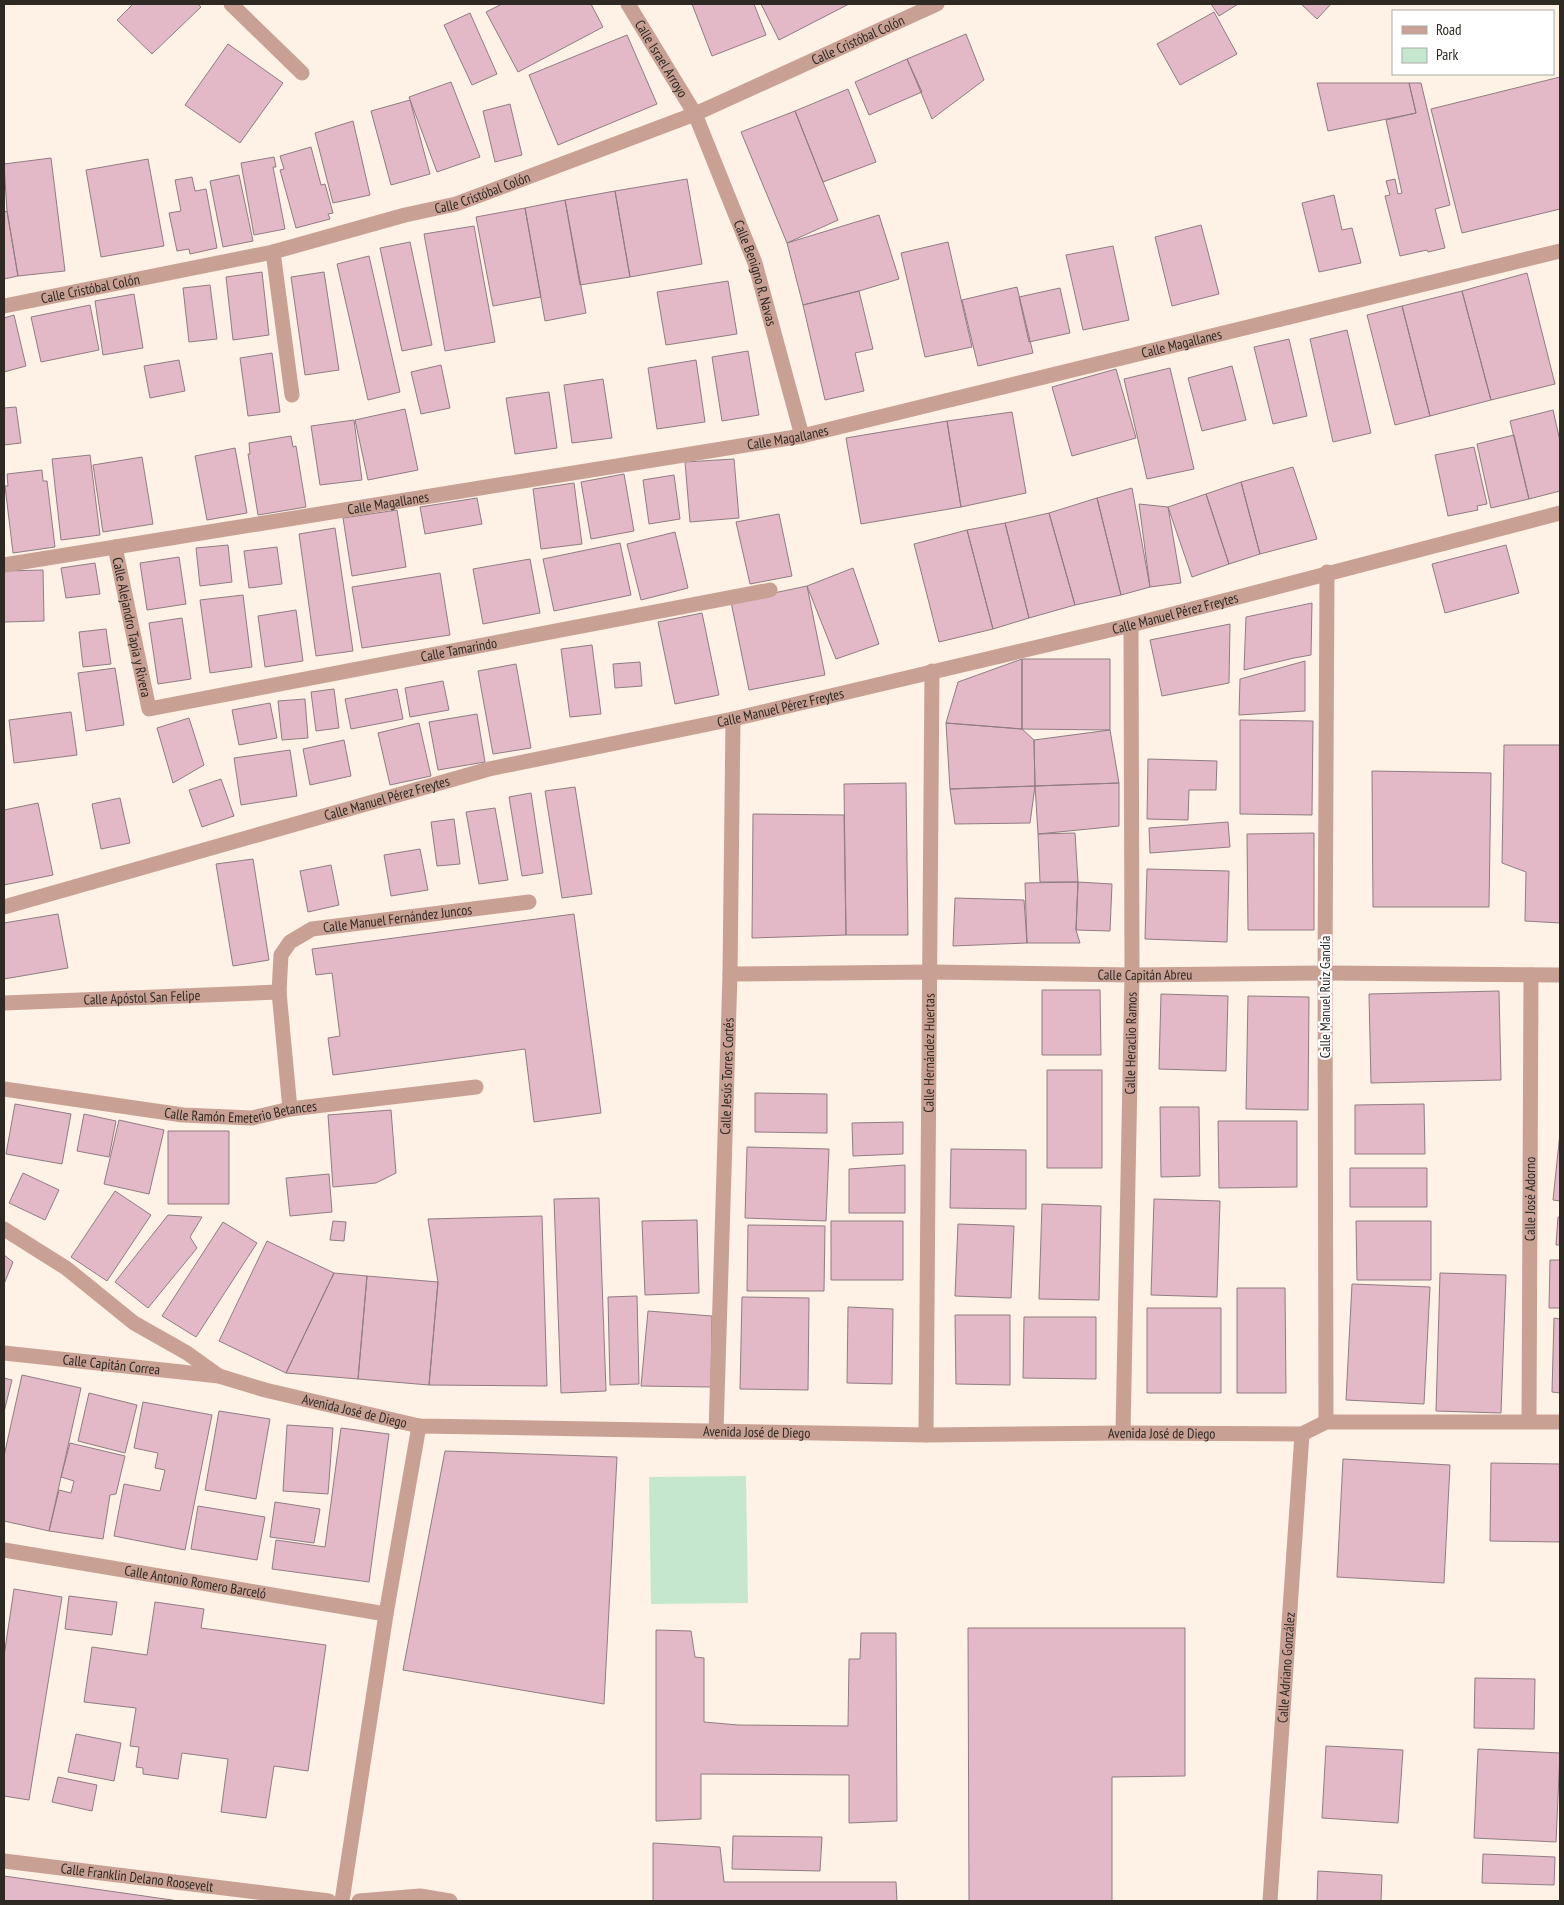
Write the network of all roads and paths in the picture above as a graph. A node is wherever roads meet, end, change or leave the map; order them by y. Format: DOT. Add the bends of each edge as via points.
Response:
graph roads {
  1 [pos="231,4"];
  2 [pos="628,4"];
  3 [pos="937,4"];
  4 [pos="302,73"];
  5 [pos="695,114"];
  6 [pos="1560,251"];
  7 [pos="273,252"];
  8 [pos="4,306"];
  9 [pos="292,395"];
  10 [pos="802,436"];
  11 [pos="1560,513"];
  12 [pos="115,547"];
  13 [pos="4,565"];
  14 [pos="1328,572"];
  15 [pos="770,590"];
  16 [pos="1130,624"];
  17 [pos="932,671"];
  18 [pos="149,709"];
  19 [pos="733,719"];
  20 [pos="529,902"];
  21 [pos="4,907"];
  22 [pos="930,972"];
  23 [pos="1325,973"];
  24 [pos="730,974"];
  25 [pos="1132,975"];
  26 [pos="1531,975"];
  27 [pos="1560,975"];
  28 [pos="279,992"];
  29 [pos="4,1003"];
  30 [pos="476,1088"];
  31 [pos="4,1089"];
  32 [pos="290,1109"];
  33 [pos="4,1229"];
  34 [pos="4,1353"];
  35 [pos="219,1376"];
  36 [pos="1529,1421"];
  37 [pos="1326,1422"];
  38 [pos="1560,1422"];
  39 [pos="419,1426"];
  40 [pos="716,1432"];
  41 [pos="1123,1433"];
  42 [pos="1302,1434"];
  43 [pos="926,1435"];
  44 [pos="4,1550"];
  45 [pos="386,1614"];
  46 [pos="4,1861"];
  47 [pos="329,1901"];
  48 [pos="342,1901"];
  49 [pos="359,1901"];
  50 [pos="450,1901"];
  51 [pos="1270,1901"];
  1 -- 4 [label="street"];
  2 -- 5 [label="street, Calle Israel Arroyo"];
  3 -- 5 [label="street, Calle Cristóbal Colón"];
  5 -- 7 [label="street, Calle Cristóbal Colón" via="456,204"];
  5 -- 10 [label="street, Calle Benigno R. Navas" via="754,263"];
  6 -- 10 [label="street, Calle Magallanes"];
  7 -- 8 [label="street, Calle Cristóbal Colón"];
  7 -- 9 [label="street"];
  10 -- 12 [label="street, Calle Magallanes"];
  11 -- 14 [label="street, Calle Manuel Pérez Freytes"];
  12 -- 13 [label="street, Calle Magallanes"];
  12 -- 18 [label="street, Calle Alejandro Tapia y Rivera"];
  14 -- 16 [label="street, Calle Manuel Pérez Freytes"];
  14 -- 23 [label="street, Calle Manuel Ruiz Gandía"];
  15 -- 18 [label="street, Calle Tamarindo"];
  16 -- 17 [label="street, Calle Manuel Pérez Freytes"];
  16 -- 25 [label="street, Calle Heraclio Ramos"];
  17 -- 19 [label="street, Calle Manuel Pérez Freytes"];
  17 -- 22 [label="street, Calle Hernández Huertas"];
  19 -- 21 [label="street, Calle Manuel Pérez Freytes" via="489,769"];
  19 -- 24 [label="street, Calle Jesús Torres Cortés"];
  20 -- 28 [label="street, Calle Manuel Fernández Juncos" via="312,929 290,942 281,955"];
  22 -- 24 [label="street, Calle Capitán Abreu"];
  22 -- 25 [label="street, Calle Capitán Abreu"];
  22 -- 43 [label="street, Calle Hernández Huertas"];
  23 -- 25 [label="street, Calle Capitán Abreu"];
  23 -- 26 [label="street, Calle Capitán Abreu"];
  23 -- 37 [label="street, Calle Manuel Ruiz Gandía"];
  24 -- 40 [label="street, Calle Jesús Torres Cortés"];
  25 -- 41 [label="street, Calle Heraclio Ramos"];
  26 -- 27 [label="street, Calle Capitán Abreu"];
  26 -- 36 [label="street, Calle José Adorno"];
  28 -- 29 [label="street, Calle Apóstol San Felipe"];
  28 -- 32 [label="street, Calle Manuel Fernández Juncos"];
  30 -- 32 [label="street, Calle Ramón Emeterio Betances"];
  31 -- 32 [label="street, Calle Ramón Emeterio Betances" via="182,1115 252,1118"];
  33 -- 35 [label="street, Avenida José de Diego" via="66,1268 134,1323 187,1353"];
  34 -- 35 [label="street, Calle Capitán Correa"];
  35 -- 39 [label="street, Avenida José de Diego"];
  36 -- 37 [label="street, Avenida José de Diego"];
  36 -- 38 [label="street, Avenida José de Diego"];
  37 -- 42 [label="street, Avenida José de Diego"];
  39 -- 40 [label="street, Avenida José de Diego"];
  39 -- 45 [label="street"];
  40 -- 43 [label="street, Avenida José de Diego"];
  41 -- 42 [label="street, Avenida José de Diego"];
  41 -- 43 [label="street, Avenida José de Diego"];
  42 -- 51 [label="street, Calle Adriano González"];
  44 -- 45 [label="street, Calle Antonio Romero Barceló"];
  45 -- 48 [label="street"];
  46 -- 47 [label="street, Calle Franklin Delano Roosevelt"];
  49 -- 50 [label="street" via="420,1896"];
}
